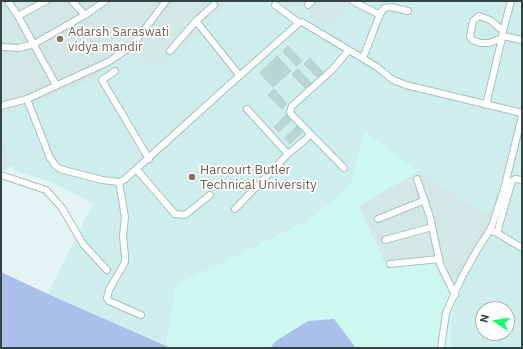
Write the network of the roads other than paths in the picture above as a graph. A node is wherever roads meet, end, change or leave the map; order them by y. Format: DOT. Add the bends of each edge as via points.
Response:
graph roads {
  1 [pos="46,1"];
  2 [pos="72,1"];
  3 [pos="105,1"];
  4 [pos="166,1"];
  5 [pos="353,1"];
  6 [pos="511,1"];
  7 [pos="9,2"];
  8 [pos="1,4"];
  9 [pos="214,5"];
  10 [pos="275,5"];
  11 [pos="408,11"];
  12 [pos="85,15"];
  13 [pos="380,15"];
  14 [pos="18,16"];
  15 [pos="196,20"];
  16 [pos="299,23"];
  17 [pos="503,35"];
  18 [pos="522,40"];
  19 [pos="34,44"];
  20 [pos="1,47"];
  21 [pos="170,50"];
  22 [pos="349,50"];
  23 [pos="363,58"];
  24 [pos="115,71"];
  25 [pos="240,76"];
  26 [pos="56,85"];
  27 [pos="27,99"];
  28 [pos="486,105"];
  29 [pos="1,106"];
  30 [pos="247,108"];
  31 [pos="522,115"];
  32 [pos="310,134"];
  33 [pos="288,154"];
  34 [pos="149,159"];
  35 [pos="344,168"];
  36 [pos="137,170"];
  37 [pos="1,175"];
  38 [pos="416,179"];
  39 [pos="522,180"];
  40 [pos="119,182"];
  41 [pos="210,195"];
  42 [pos="424,200"];
  43 [pos="235,209"];
  44 [pos="378,219"];
  45 [pos="432,227"];
  46 [pos="490,230"];
  47 [pos="497,233"];
  48 [pos="385,240"];
  49 [pos="522,248"];
  50 [pos="439,259"];
  51 [pos="390,264"];
  52 [pos="108,270"];
  53 [pos="455,295"];
  54 [pos="141,314"];
  55 [pos="441,348"];
  1 -- 14 [label="street"];
  2 -- 12 [label="street"];
  3 -- 12 [label="street"];
  4 -- 26 [label="street" via="132,46 108,62"];
  5 -- 13 [label="street"];
  6 -- 17 [label="street"];
  7 -- 8 [label="street"];
  7 -- 14 [label="street"];
  9 -- 15 [label="street"];
  10 -- 16 [label="street"];
  11 -- 13 [label="street" via="387,7"];
  12 -- 19 [label="street"];
  13 -- 23 [label="street"];
  14 -- 19 [label="street"];
  15 -- 21 [label="street"];
  15 -- 25 [label="street"];
  16 -- 22 [label="street" via="308,24"];
  16 -- 25 [label="street"];
  17 -- 17 [label="street" via="489,43 472,40 470,33 473,21 479,16 490,20"];
  17 -- 18 [label="street"];
  17 -- 28 [label="street"];
  19 -- 20 [label="street" via="19,48"];
  19 -- 26 [label="street"];
  22 -- 23 [label="street"];
  22 -- 32 [label="street" via="332,70 291,108 292,114"];
  23 -- 28 [label="street" via="393,80 406,85"];
  24 -- 34 [label="street" via="102,80"];
  25 -- 34 [label="street"];
  26 -- 27 [label="street"];
  27 -- 29 [label="street"];
  27 -- 40 [label="street" via="55,165 60,169"];
  28 -- 31 [label="street"];
  30 -- 33 [label="street"];
  31 -- 46 [label="street" via="504,189"];
  32 -- 33 [label="street"];
  32 -- 35 [label="street"];
  33 -- 43 [label="street"];
  34 -- 36 [label="street"];
  36 -- 40 [label="street"];
  36 -- 41 [label="street" via="175,214 185,215"];
  37 -- 52 [label="street" via="46,190 62,208 83,244"];
  38 -- 42 [label="street"];
  39 -- 47 [label="street" via="512,181"];
  40 -- 54 [label="street" via="125,216 122,236 125,262 107,298"];
  42 -- 44 [label="street"];
  42 -- 45 [label="street"];
  45 -- 48 [label="street"];
  45 -- 50 [label="street"];
  46 -- 47 [label="street"];
  46 -- 53 [label="street"];
  47 -- 49 [label="street"];
  50 -- 51 [label="street"];
  50 -- 53 [label="street"];
  53 -- 55 [label="street" via="446,313"];
}
